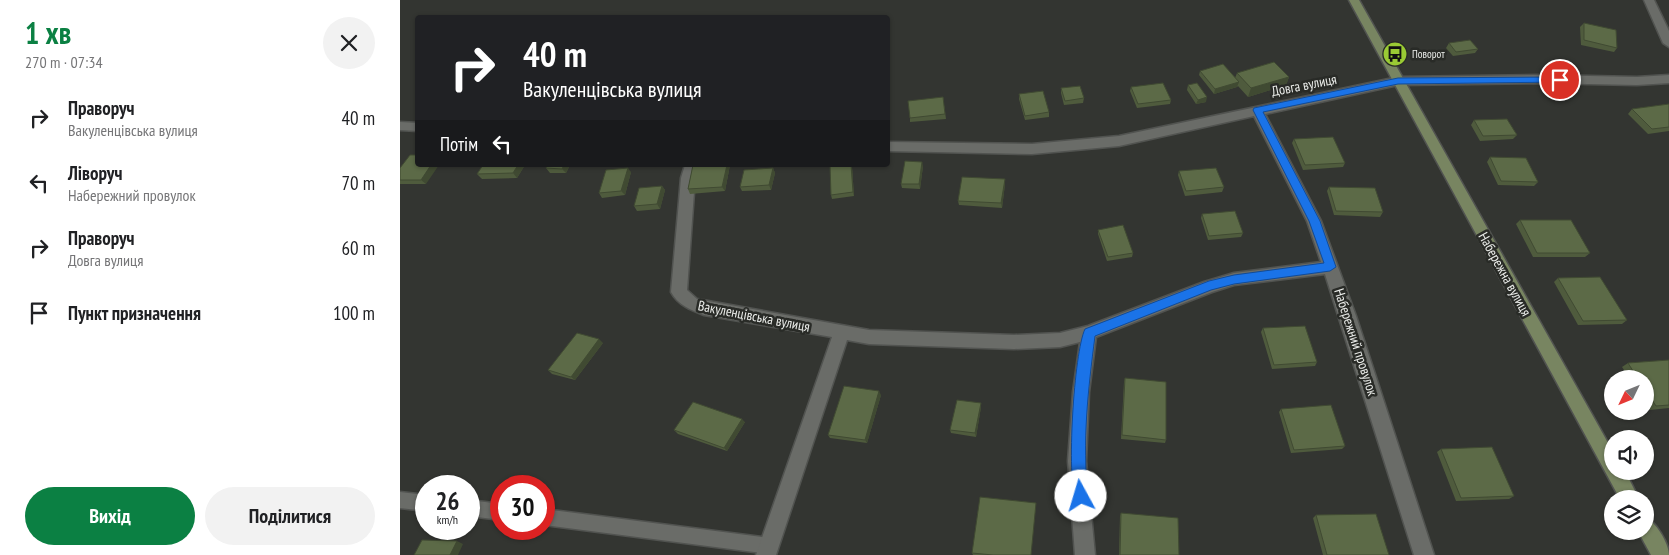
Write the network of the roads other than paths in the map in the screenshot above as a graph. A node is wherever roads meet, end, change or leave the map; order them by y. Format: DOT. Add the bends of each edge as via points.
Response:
graph roads {
  1 [pos="1354,0"];
  2 [pos="1649,0"];
  3 [pos="1669,43"];
  4 [pos="1669,79"];
  5 [pos="1398,81"];
  6 [pos="1257,110"];
  7 [pos="400,126"];
  8 [pos="415,127"];
  9 [pos="890,146"];
  10 [pos="691,167"];
  11 [pos="1330,267"];
  12 [pos="842,332"];
  13 [pos="1089,333"];
  14 [pos="1604,453"];
  15 [pos="400,500"];
  16 [pos="415,502"];
  17 [pos="555,519"];
  18 [pos="1653,540"];
  19 [pos="768,550"];
  20 [pos="1085,555"];
  21 [pos="1424,555"];
  22 [pos="1661,555"];
  1 -- 5 [label="street, Набережна вулиця"];
  2 -- 3 [label="street"];
  4 -- 5 [label="street, Довга вулиця"];
  5 -- 6 [label="street, Довга вулиця"];
  5 -- 14 [label="street, Набережна вулиця"];
  6 -- 9 [label="street, Довга вулиця" via="1119,141 1059,148 999,150"];
  6 -- 11 [label="street, Набережний провулок" via="1314,221"];
  7 -- 8 [label="street"];
  10 -- 12 [label="street, Вакуленцівська вулиця" via="679,292 692,304 704,308"];
  11 -- 13 [label="street, Вакуленцівська вулиця" via="1234,279"];
  11 -- 21 [label="street, Набережний провулок"];
  12 -- 13 [label="street, Вакуленцівська вулиця" via="869,337 1014,342 1060,340"];
  12 -- 19 [label="street"];
  13 -- 20 [label="street" via="1077,461"];
  15 -- 16 [label="lane"];
  17 -- 19 [label="lane"];
  18 -- 22 [label="street"];
}
